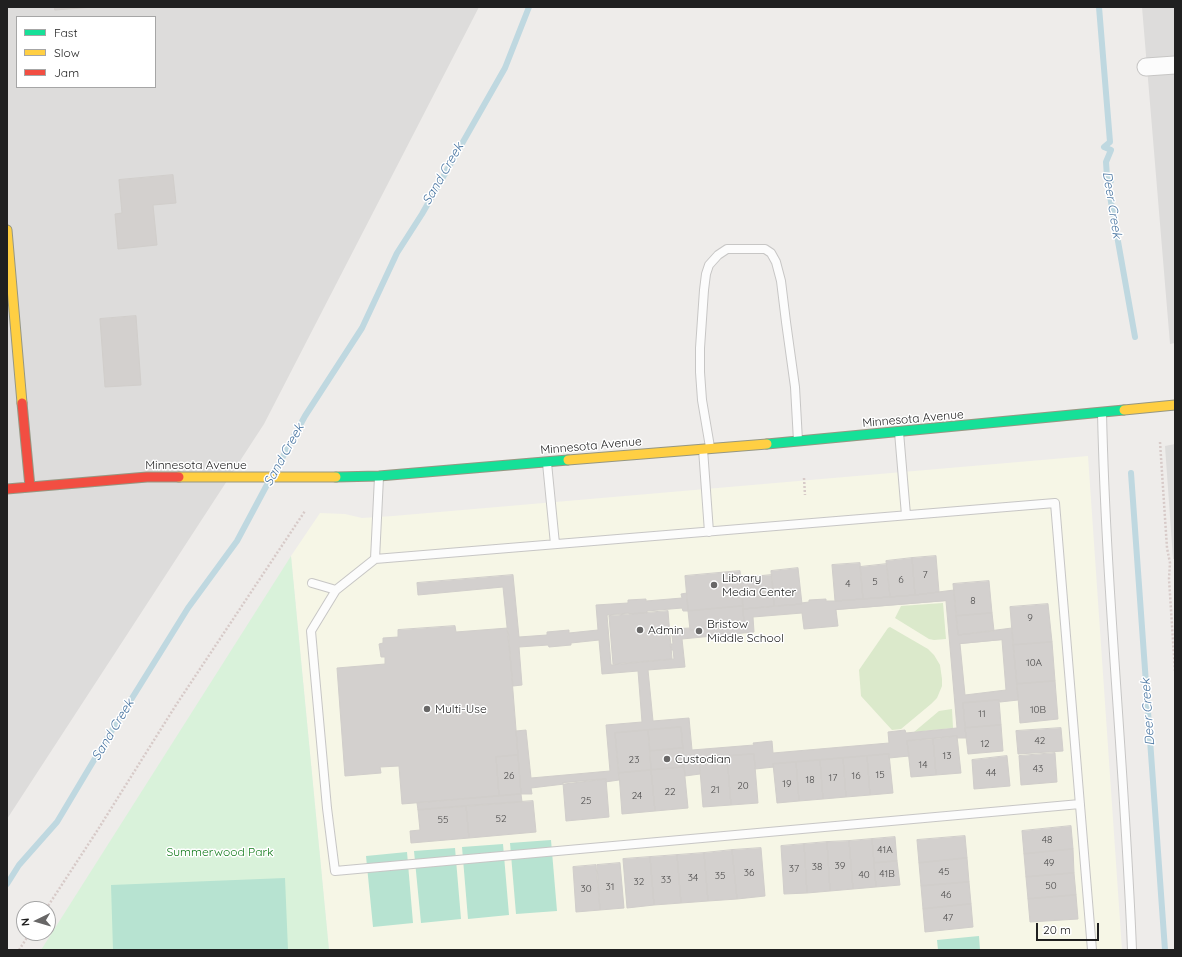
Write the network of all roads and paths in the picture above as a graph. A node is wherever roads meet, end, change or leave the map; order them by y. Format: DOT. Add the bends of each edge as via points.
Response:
graph roads {
  1 [pos="1175,65"];
  2 [pos="1146,67"];
  3 [pos="7,230"];
  4 [pos="1175,405"];
  5 [pos="1102,413"];
  6 [pos="899,432"];
  7 [pos="798,441"];
  8 [pos="1160,442"];
  9 [pos="706,448"];
  10 [pos="547,462"];
  11 [pos="380,476"];
  12 [pos="804,478"];
  13 [pos="30,487"];
  14 [pos="7,489"];
  15 [pos="805,495"];
  16 [pos="305,511"];
  17 [pos="906,515"];
  18 [pos="709,532"];
  19 [pos="555,544"];
  20 [pos="376,559"];
  21 [pos="1175,568"];
  22 [pos="1169,569"];
  23 [pos="312,582"];
  24 [pos="336,590"];
  25 [pos="1175,670"];
  26 [pos="1080,804"];
  27 [pos="51,901"];
  28 [pos="25,941"];
  29 [pos="19,950"];
  30 [pos="1092,950"];
  31 [pos="1132,950"];
  1 -- 2 [label="street"];
  3 -- 13 [label="street"];
  4 -- 5 [label="street, Minnesota Avenue"];
  5 -- 6 [label="street, Minnesota Avenue"];
  5 -- 31 [label="lane" via="1104,487 1130,880"];
  6 -- 7 [label="street, Minnesota Avenue"];
  6 -- 17 [label="lane"];
  7 -- 9 [label="street, Minnesota Avenue"];
  7 -- 9 [label="lane" via="795,387 781,280 776,262 765,249 727,249 710,265 704,290 700,372"];
  8 -- 22 [label="path"];
  9 -- 10 [label="street, Minnesota Avenue"];
  9 -- 18 [label="lane"];
  10 -- 11 [label="street, Minnesota Avenue"];
  10 -- 19 [label="lane"];
  11 -- 13 [label="street, Minnesota Avenue" via="147,477"];
  11 -- 20 [label="lane"];
  12 -- 15 [label="path"];
  13 -- 14 [label="street, Minnesota Avenue"];
  16 -- 27 [label="path" via="176,705"];
  17 -- 18 [label="lane"];
  17 -- 26 [label="lane" via="1055,503"];
  18 -- 19 [label="lane"];
  19 -- 20 [label="lane"];
  20 -- 24 [label="lane"];
  21 -- 22 [label="path"];
  22 -- 25 [label="path"];
  23 -- 24 [label="lane"];
  24 -- 26 [label="lane" via="311,631 334,871"];
  26 -- 30 [label="lane"];
  28 -- 29 [label="path"];
}
